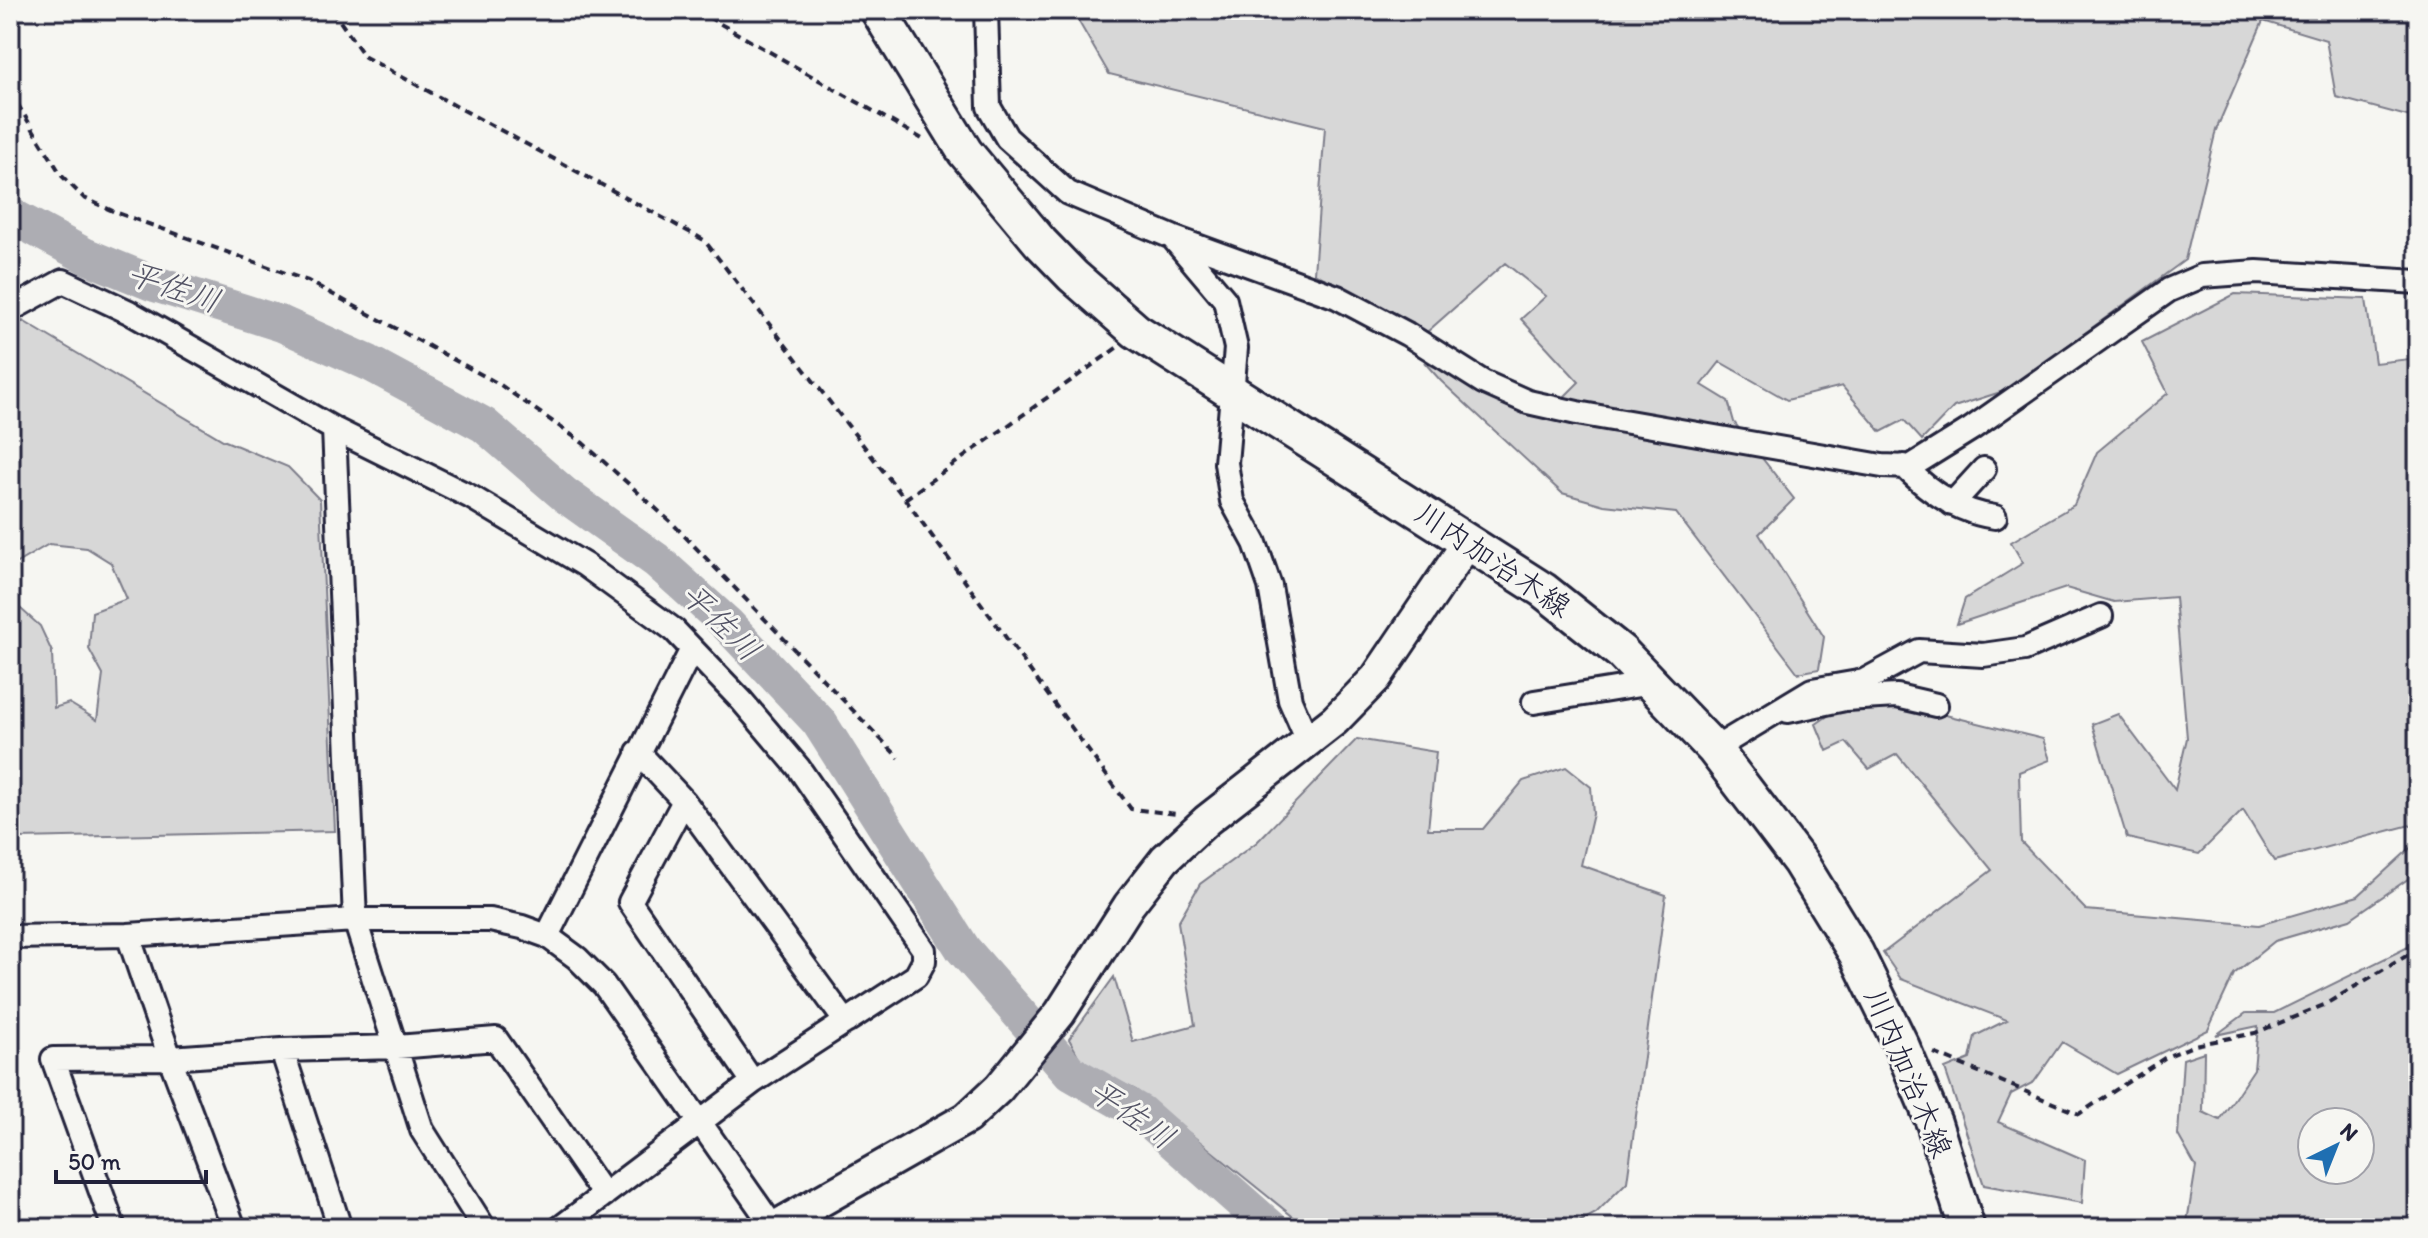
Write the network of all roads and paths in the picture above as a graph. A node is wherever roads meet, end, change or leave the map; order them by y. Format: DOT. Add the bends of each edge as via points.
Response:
graph roads {
  1 [pos="332,10"];
  2 [pos="696,10"];
  3 [pos="878,10"];
  4 [pos="986,10"];
  5 [pos="10,92"];
  6 [pos="924,140"];
  7 [pos="1172,237"];
  8 [pos="2418,282"];
  9 [pos="10,310"];
  10 [pos="1136,331"];
  11 [pos="1232,391"];
  12 [pos="334,429"];
  13 [pos="1904,466"];
  14 [pos="1984,469"];
  15 [pos="905,499"];
  16 [pos="1952,504"];
  17 [pos="1995,517"];
  18 [pos="1468,542"];
  19 [pos="2101,616"];
  20 [pos="692,649"];
  21 [pos="1652,683"];
  22 [pos="1534,702"];
  23 [pos="1936,705"];
  24 [pos="1767,715"];
  25 [pos="1308,741"];
  26 [pos="1714,749"];
  27 [pos="638,752"];
  28 [pos="899,758"];
  29 [pos="684,801"];
  30 [pos="1207,820"];
  31 [pos="355,920"];
  32 [pos="128,935"];
  33 [pos="547,936"];
  34 [pos="10,937"];
  35 [pos="2418,949"];
  36 [pos="846,1022"];
  37 [pos="397,1047"];
  38 [pos="1902,1047"];
  39 [pos="282,1050"];
  40 [pos="170,1058"];
  41 [pos="753,1082"];
  42 [pos="699,1121"];
  43 [pos="604,1195"];
  44 [pos="114,1228"];
  45 [pos="234,1228"];
  46 [pos="340,1228"];
  47 [pos="484,1228"];
  48 [pos="560,1228"];
  49 [pos="774,1228"];
  50 [pos="1967,1228"];
  1 -- 15 [label="path" via="365,57 704,240"];
  2 -- 6 [label="path"];
  3 -- 10 [label="main road, 川内加治木線" via="965,152 1040,242"];
  4 -- 7 [label="street" via="989,107 1007,138 1068,193"];
  5 -- 28 [label="path" via="62,176 84,198 308,281 499,384 583,443 672,523"];
  7 -- 11 [label="street" via="1225,300 1236,348"];
  7 -- 13 [label="street" via="1337,297 1483,382 1528,402"];
  8 -- 13 [label="street" via="2257,272 2202,276 2169,290 1971,429"];
  9 -- 12 [label="street" via="63,281 129,312"];
  10 -- 11 [label="main road, 川内加治木線"];
  10 -- 15 [label="path"];
  11 -- 18 [label="main road, 川内加治木線"];
  11 -- 25 [label="street" via="1226,463 1232,501 1270,586 1290,700"];
  12 -- 20 [label="street" via="471,497 585,565"];
  12 -- 31 [label="street"];
  13 -- 16 [label="street" via="1921,485"];
  14 -- 16 [label="street"];
  15 -- 30 [label="path" via="1131,809"];
  16 -- 17 [label="street"];
  18 -- 21 [label="main road, 川内加治木線" via="1587,623"];
  18 -- 25 [label="street" via="1376,678"];
  19 -- 24 [label="street" via="2025,649 1983,655 1919,651 1864,681 1812,690"];
  20 -- 27 [label="street"];
  20 -- 36 [label="street" via="798,767 924,950 916,976"];
  21 -- 22 [label="street"];
  21 -- 26 [label="main road, 川内加治木線"];
  23 -- 24 [label="street" via="1897,696 1845,699"];
  24 -- 26 [label="street"];
  25 -- 30 [label="street"];
  26 -- 38 [label="main road, 川内加治木線" via="1816,887"];
  27 -- 29 [label="street"];
  27 -- 33 [label="street"];
  29 -- 36 [label="street"];
  29 -- 41 [label="street" via="630,902"];
  30 -- 49 [label="street" via="1144,884 1060,1013 999,1088 967,1118"];
  31 -- 32 [label="street"];
  31 -- 33 [label="street" via="490,920"];
  31 -- 37 [label="street"];
  32 -- 34 [label="street"];
  32 -- 40 [label="street"];
  33 -- 42 [label="street" via="604,985"];
  35 -- 38 [label="path" via="2324,1005 2255,1033 2195,1045 2166,1057 2079,1114 1927,1050"];
  36 -- 41 [label="street"];
  37 -- 39 [label="street"];
  37 -- 43 [label="street" via="496,1039"];
  37 -- 47 [label="street" via="422,1130"];
  38 -- 50 [label="main road, 川内加治木線" via="1934,1123"];
  39 -- 40 [label="street"];
  39 -- 46 [label="street"];
  40 -- 44 [label="street" via="53,1059"];
  40 -- 45 [label="street"];
  41 -- 42 [label="street"];
  42 -- 43 [label="street"];
  42 -- 49 [label="street"];
  43 -- 48 [label="street"];
}
